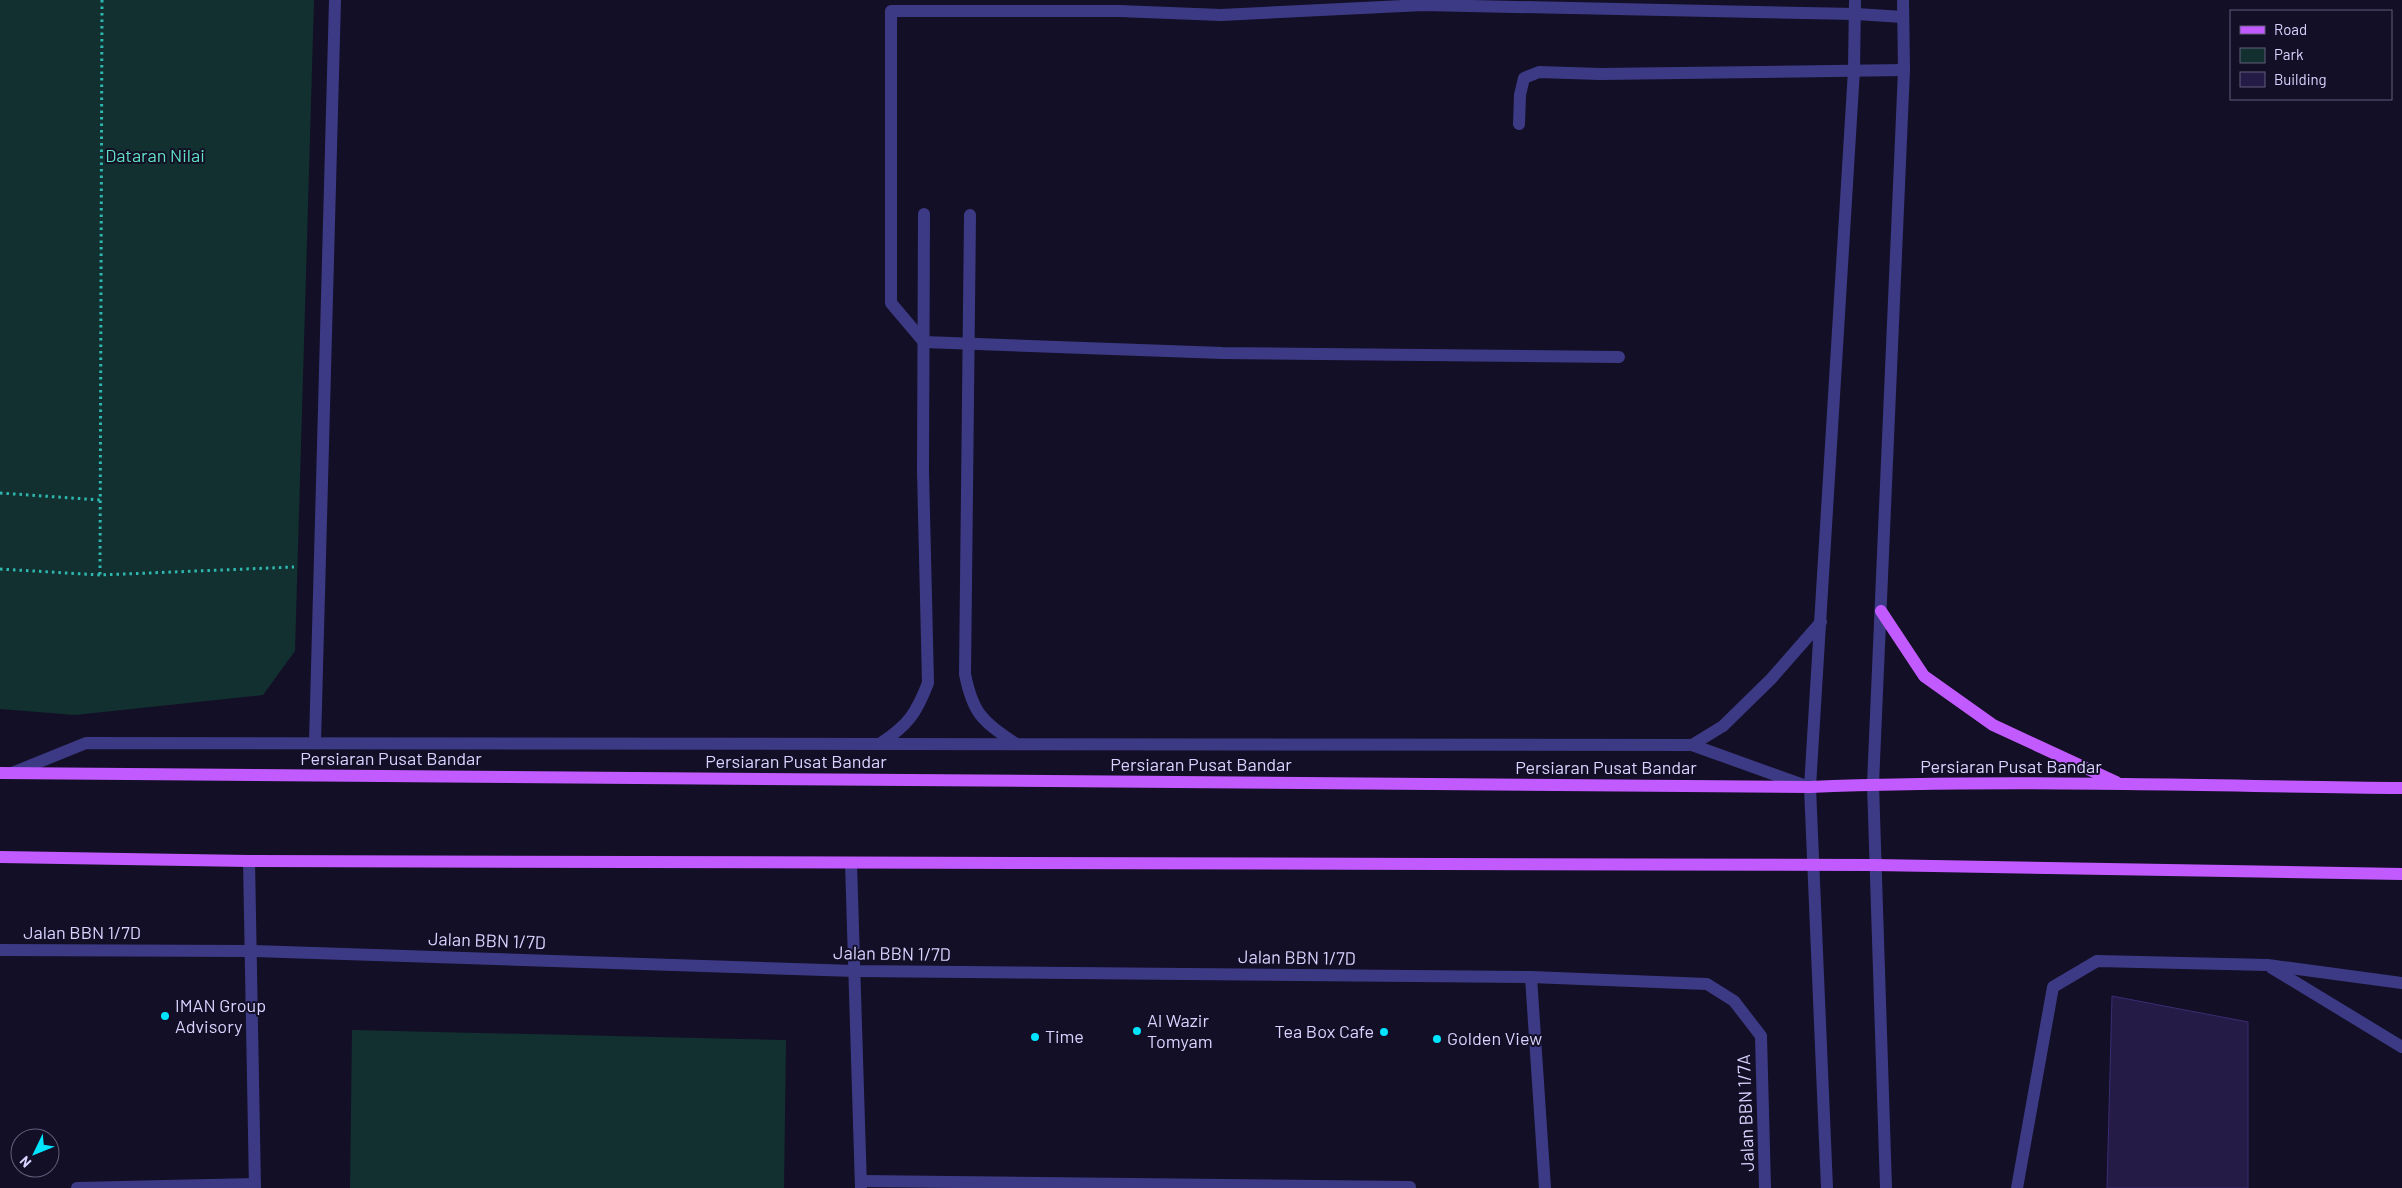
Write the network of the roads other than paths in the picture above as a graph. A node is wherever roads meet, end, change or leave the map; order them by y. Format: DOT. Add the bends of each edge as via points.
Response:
graph roads {
  1 [pos="335,0"];
  2 [pos="1855,0"];
  3 [pos="1903,0"];
  4 [pos="1856,14"];
  5 [pos="1903,18"];
  6 [pos="1854,70"];
  7 [pos="1904,70"];
  8 [pos="1519,124"];
  9 [pos="924,214"];
  10 [pos="970,215"];
  11 [pos="924,342"];
  12 [pos="968,345"];
  13 [pos="1619,357"];
  14 [pos="1881,611"];
  15 [pos="1821,622"];
  16 [pos="315,742"];
  17 [pos="881,743"];
  18 [pos="1016,744"];
  19 [pos="1692,744"];
  20 [pos="5,773"];
  21 [pos="1873,784"];
  22 [pos="2121,785"];
  23 [pos="1810,787"];
  24 [pos="2402,788"];
  25 [pos="0,857"];
  26 [pos="249,861"];
  27 [pos="852,864"];
  28 [pos="1813,865"];
  29 [pos="1875,865"];
  30 [pos="2402,874"];
  31 [pos="0,950"];
  32 [pos="251,951"];
  33 [pos="2268,965"];
  34 [pos="855,971"];
  35 [pos="1531,978"];
  36 [pos="2402,982"];
  37 [pos="1761,1036"];
  38 [pos="2402,1047"];
  39 [pos="861,1184"];
  40 [pos="255,1186"];
  41 [pos="1410,1187"];
  42 [pos="77,1188"];
  43 [pos="1545,1188"];
  44 [pos="1765,1188"];
  45 [pos="1827,1188"];
  46 [pos="1886,1188"];
  47 [pos="2017,1188"];
  1 -- 16 [label="street"];
  2 -- 4 [label="street"];
  3 -- 5 [label="street"];
  4 -- 5 [label="street"];
  4 -- 6 [label="street"];
  4 -- 11 [label="street" via="1423,4 1221,15 1119,11 891,11 891,303"];
  5 -- 7 [label="street"];
  6 -- 7 [label="street"];
  6 -- 8 [label="street" via="1539,72 1524,78"];
  6 -- 15 [label="street"];
  7 -- 14 [label="street"];
  9 -- 11 [label="street"];
  10 -- 12 [label="street"];
  11 -- 12 [label="street"];
  11 -- 17 [label="street" via="923,471 928,683 919,706 902,728"];
  12 -- 13 [label="street" via="1222,353"];
  12 -- 18 [label="street" via="965,674 970,698 985,722"];
  14 -- 21 [label="street"];
  14 -- 22 [label="main road" via="1924,676 1993,725"];
  15 -- 19 [label="street" via="1771,679 1723,726"];
  15 -- 23 [label="street"];
  16 -- 17 [label="street"];
  16 -- 20 [label="street" via="86,743"];
  17 -- 18 [label="street"];
  18 -- 19 [label="street"];
  19 -- 23 [label="street"];
  20 -- 23 [label="main road, Persiaran Pusat Bandar"];
  21 -- 22 [label="main road, Persiaran Pusat Bandar"];
  21 -- 23 [label="main road, Persiaran Pusat Bandar"];
  21 -- 29 [label="street"];
  22 -- 24 [label="main road, Persiaran Pusat Bandar"];
  23 -- 28 [label="street"];
  25 -- 26 [label="main road"];
  26 -- 27 [label="main road"];
  26 -- 32 [label="street"];
  27 -- 28 [label="main road"];
  27 -- 34 [label="street"];
  28 -- 29 [label="main road"];
  28 -- 45 [label="street"];
  29 -- 30 [label="main road"];
  29 -- 46 [label="street"];
  31 -- 32 [label="street, Jalan BBN 1/7D"];
  32 -- 34 [label="street, Jalan BBN 1/7D"];
  32 -- 40 [label="street"];
  33 -- 36 [label="street"];
  33 -- 38 [label="street"];
  33 -- 47 [label="street" via="2097,961 2052,987"];
  34 -- 35 [label="street, Jalan BBN 1/7D"];
  34 -- 39 [label="street"];
  35 -- 37 [label="street, Jalan BBN 1/7D" via="1707,984 1734,1001"];
  35 -- 43 [label="street"];
  37 -- 44 [label="street, Jalan BBN 1/7A"];
  39 -- 41 [label="street"];
  40 -- 42 [label="street"];
}
